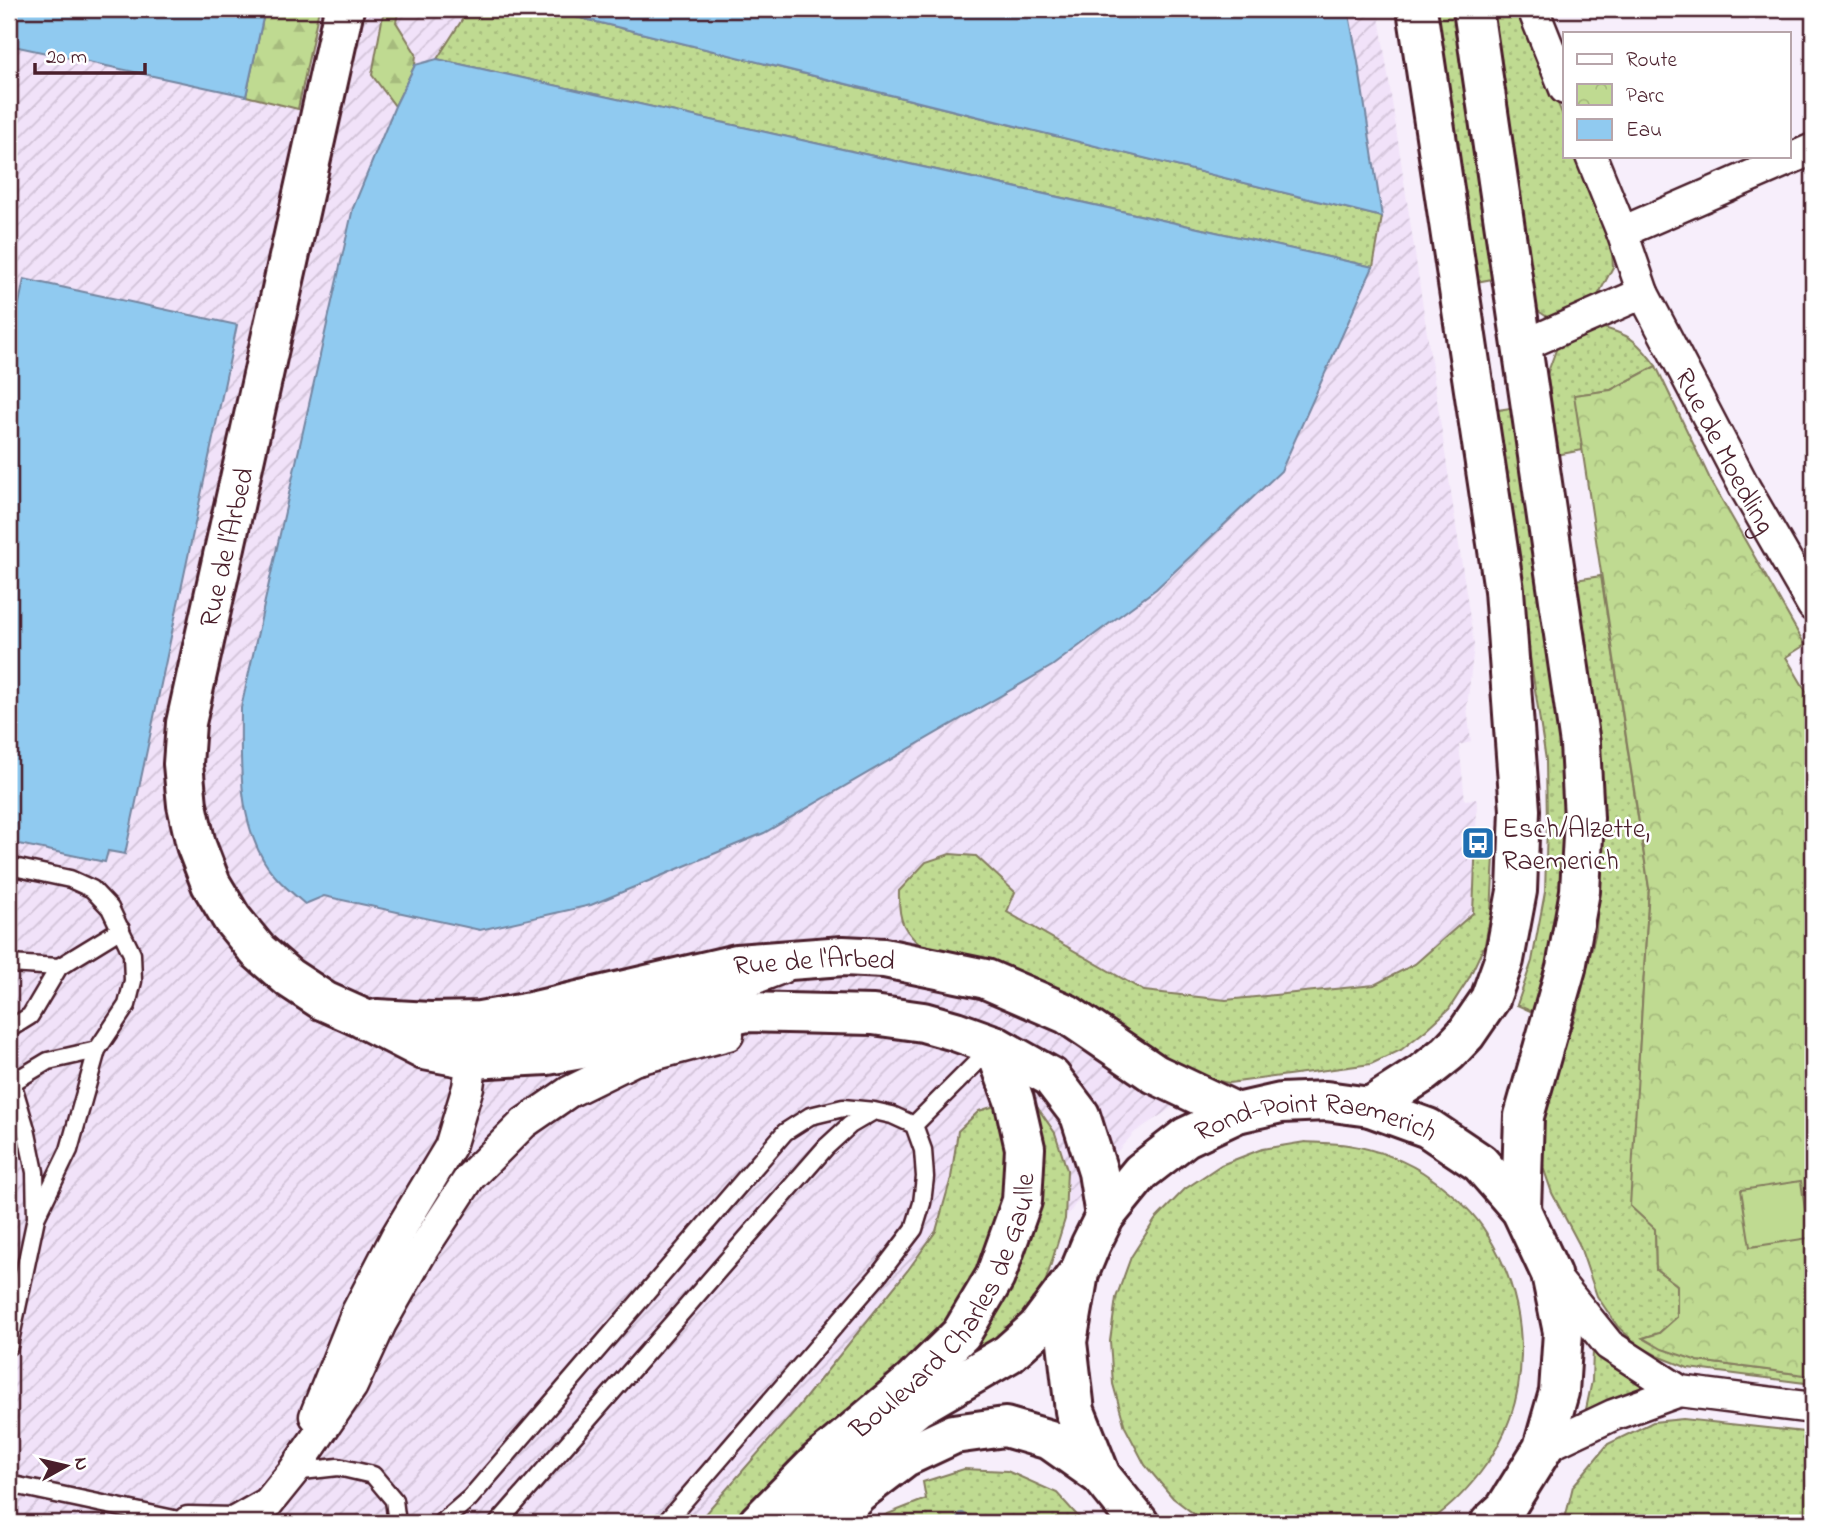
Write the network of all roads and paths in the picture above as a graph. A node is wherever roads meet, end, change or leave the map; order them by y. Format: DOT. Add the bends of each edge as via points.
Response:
graph roads {
  1 [pos="344,9"];
  2 [pos="1417,9"];
  3 [pos="1473,9"];
  4 [pos="1533,9"];
  5 [pos="1563,84"];
  6 [pos="1813,149"];
  7 [pos="1592,158"];
  8 [pos="1622,232"];
  9 [pos="1643,293"];
  10 [pos="1522,346"];
  11 [pos="1813,606"];
  12 [pos="9,866"];
  13 [pos="121,929"];
  14 [pos="803,960"];
  15 [pos="9,964"];
  16 [pos="59,967"];
  17 [pos="813,1013"];
  18 [pos="362,1018"];
  19 [pos="9,1029"];
  20 [pos="994,1045"];
  21 [pos="97,1050"];
  22 [pos="472,1059"];
  23 [pos="11,1077"];
  24 [pos="1370,1107"];
  25 [pos="874,1111"];
  26 [pos="1237,1113"];
  27 [pos="914,1125"];
  28 [pos="1521,1210"];
  29 [pos="1105,1216"];
  30 [pos="36,1217"];
  31 [pos="1079,1273"];
  32 [pos="1552,1274"];
  33 [pos="9,1346"];
  34 [pos="1680,1391"];
  35 [pos="1813,1408"];
  36 [pos="1543,1448"];
  37 [pos="293,1472"];
  38 [pos="1101,1476"];
  39 [pos="9,1484"];
  40 [pos="1500,1518"];
  41 [pos="188,1522"];
  42 [pos="397,1523"];
  43 [pos="441,1523"];
  44 [pos="498,1523"];
  45 [pos="665,1523"];
  46 [pos="758,1523"];
  47 [pos="788,1523"];
  48 [pos="829,1523"];
  49 [pos="1139,1523"];
  1 -- 18 [label="main road, Rue de l'Arbed" via="186,723 183,764 196,845 211,884 232,919 258,951 289,978"];
  2 -- 24 [label="main road" via="1504,590 1520,810 1517,891 1504,960 1490,999 1448,1052"];
  3 -- 10 [label="main road"];
  4 -- 5 [label="street"];
  6 -- 8 [label="street"];
  7 -- 8 [label="street"];
  8 -- 9 [label="street, Rue de Moedling"];
  9 -- 10 [label="street"];
  9 -- 11 [label="street, Rue de Moedling"];
  10 -- 28 [label="main road" via="1580,744 1584,818 1580,891 1566,968 1524,1115"];
  12 -- 13 [label="lane" via="70,879 92,889"];
  13 -- 16 [label="lane"];
  13 -- 21 [label="lane" via="132,954 134,981 127,1005"];
  14 -- 18 [label="main road, Rue de l'Arbed" via="737,964 480,1021"];
  14 -- 22 [label="street" via="743,983 492,1038"];
  14 -- 26 [label="main road, Rue de l'Arbed" via="884,958 986,979 1067,1014 1155,1074"];
  15 -- 16 [label="lane"];
  16 -- 19 [label="lane" via="30,1016"];
  17 -- 20 [label="main road, Rue de l'Arbed" via="923,1022"];
  17 -- 22 [label="main road, Rue de l'Arbed" via="747,1012 547,1055"];
  17 -- 37 [label="street" via="634,1059 569,1092 524,1123 470,1177 417,1259 352,1386"];
  18 -- 22 [label="main road, Rue de l'Arbed" via="424,1050"];
  20 -- 27 [label="lane"];
  20 -- 29 [label="main road, Rue de l'Arbed" via="1051,1077 1080,1115 1098,1172"];
  20 -- 46 [label="main road, Boulevard Charles de Gaulle" via="1025,1148 1022,1201 995,1277 961,1334 819,1461"];
  21 -- 23 [label="lane" via="48,1061"];
  21 -- 30 [label="lane" via="69,1150"];
  22 -- 37 [label="street" via="450,1147 357,1312"];
  23 -- 30 [label="lane" via="35,1172"];
  24 -- 26 [label="main road, Rond-Point Raemerich" via="1292,1102"];
  24 -- 28 [label="main road, Rond-Point Raemerich" via="1429,1128 1480,1163"];
  25 -- 27 [label="lane"];
  25 -- 43 [label="lane" via="842,1108 810,1116 785,1132 470,1498"];
  25 -- 44 [label="lane" via="826,1147"];
  26 -- 29 [label="main road, Rond-Point Raemerich" via="1186,1137 1141,1172"];
  27 -- 45 [label="lane" via="923,1150 925,1177 914,1228"];
  28 -- 32 [label="main road, Rond-Point Raemerich"];
  29 -- 31 [label="main road, Rond-Point Raemerich"];
  30 -- 33 [label="lane"];
  31 -- 38 [label="main road, Rond-Point Raemerich" via="1067,1342 1075,1411"];
  31 -- 47 [label="main road, Boulevard Charles de Gaulle" via="1037,1328 1008,1354 917,1408 834,1475"];
  32 -- 34 [label="street" via="1609,1345"];
  32 -- 36 [label="main road, Rond-Point Raemerich" via="1563,1332 1559,1392"];
  34 -- 35 [label="street"];
  34 -- 36 [label="street" via="1613,1415"];
  36 -- 40 [label="main road, Rond-Point Raemerich"];
  37 -- 41 [label="street" via="268,1503 233,1523"];
  37 -- 42 [label="lane" via="338,1467 373,1475 394,1500"];
  38 -- 48 [label="main road, Boulevard Charles de Gaulle" via="1050,1440 1005,1427 954,1434 905,1457 858,1493"];
  38 -- 49 [label="main road, Rond-Point Raemerich"];
  39 -- 41 [label="lane"];
}
